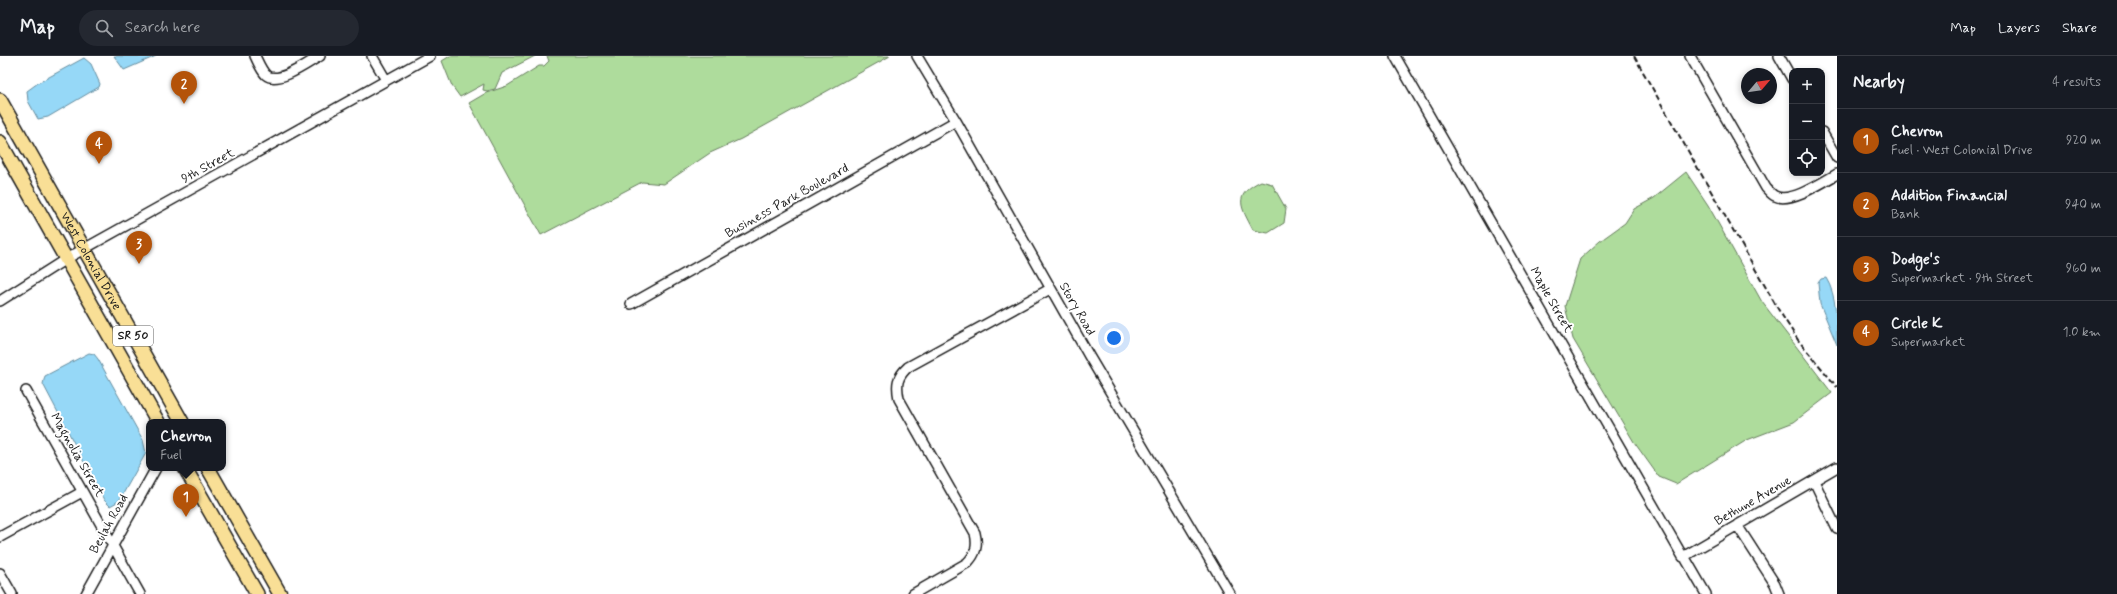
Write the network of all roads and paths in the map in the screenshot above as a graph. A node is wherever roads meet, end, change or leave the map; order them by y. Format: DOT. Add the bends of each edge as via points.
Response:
graph roads {
  1 [pos="255,56"];
  2 [pos="320,56"];
  3 [pos="372,56"];
  4 [pos="430,56"];
  5 [pos="917,56"];
  6 [pos="1395,56"];
  7 [pos="1690,56"];
  8 [pos="1779,56"];
  9 [pos="1789,74"];
  10 [pos="386,80"];
  11 [pos="0,100"];
  12 [pos="956,120"];
  13 [pos="1825,137"];
  14 [pos="0,142"];
  15 [pos="1837,158"];
  16 [pos="1837,174"];
  17 [pos="84,249"];
  18 [pos="66,259"];
  19 [pos="1050,289"];
  20 [pos="0,301"];
  21 [pos="631,304"];
  22 [pos="26,391"];
  23 [pos="156,419"];
  24 [pos="180,419"];
  25 [pos="1837,467"];
  26 [pos="154,471"];
  27 [pos="187,471"];
  28 [pos="210,471"];
  29 [pos="1814,481"];
  30 [pos="82,492"];
  31 [pos="1737,526"];
  32 [pos="1837,529"];
  33 [pos="0,537"];
  34 [pos="113,544"];
  35 [pos="1684,557"];
  36 [pos="0,574"];
  37 [pos="12,594"];
  38 [pos="86,594"];
  39 [pos="140,594"];
  40 [pos="257,594"];
  41 [pos="280,594"];
  42 [pos="913,594"];
  43 [pos="1230,594"];
  44 [pos="1706,594"];
  45 [pos="1779,594"];
  1 -- 2 [label="street" via="265,74 276,78"];
  3 -- 10 [label="street"];
  4 -- 10 [label="street, 9th Street"];
  5 -- 12 [label="street, Story Road"];
  6 -- 35 [label="street, Maple Street"];
  7 -- 16 [label="street" via="1766,188 1775,196 1785,198 1798,195"];
  8 -- 9 [label="street"];
  10 -- 17 [label="street, 9th Street"];
  11 -- 17 [label="highway, West Colonial Drive / SR 50"];
  12 -- 19 [label="street, Story Road"];
  12 -- 21 [label="street, Business Park Boulevard"];
  13 -- 15 [label="street"];
  14 -- 18 [label="highway, West Colonial Drive / SR 50"];
  17 -- 18 [label="street, 9th Street"];
  17 -- 24 [label="highway, West Colonial Drive / SR 50"];
  18 -- 20 [label="street, 9th Street"];
  18 -- 23 [label="highway, West Colonial Drive / SR 50"];
  19 -- 42 [label="street" via="908,367 899,375 899,399 975,533 978,545 974,557 968,563"];
  19 -- 43 [label="street, Story Road"];
  22 -- 30 [label="street, Magnolia Street"];
  25 -- 29 [label="street, Bethune Avenue"];
  26 -- 34 [label="street, Beulah Road"];
  27 -- 40 [label="highway"];
  28 -- 41 [label="highway"];
  29 -- 31 [label="street, Bethune Avenue"];
  29 -- 32 [label="street"];
  30 -- 33 [label="street"];
  30 -- 34 [label="street, Magnolia Street"];
  31 -- 35 [label="street, Bethune Avenue"];
  31 -- 45 [label="street"];
  34 -- 38 [label="street, Beulah Road"];
  34 -- 39 [label="street, Magnolia Street"];
  35 -- 44 [label="street, Maple Street"];
  36 -- 37 [label="street"];
}
